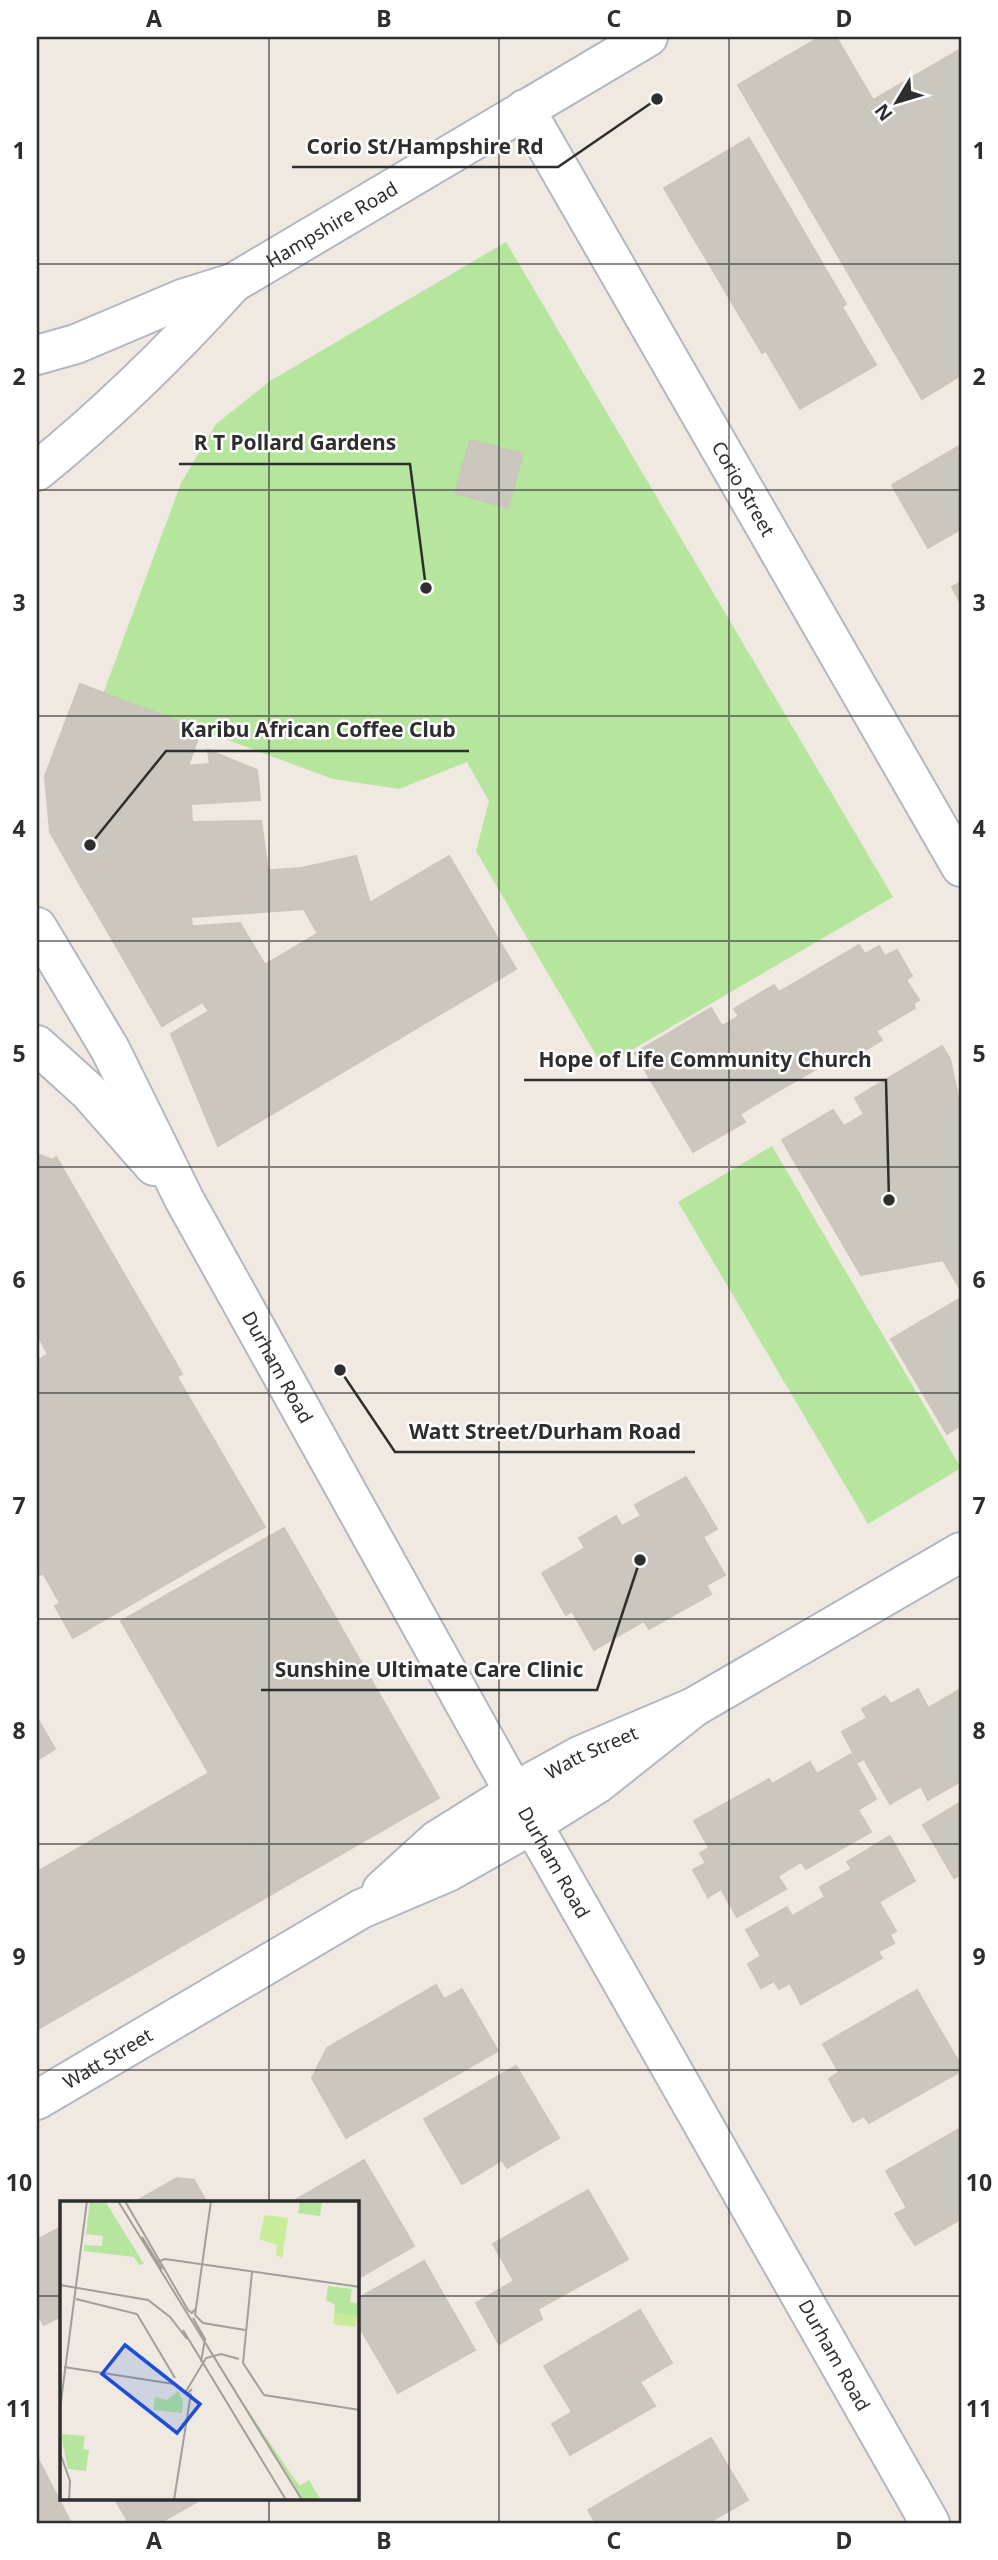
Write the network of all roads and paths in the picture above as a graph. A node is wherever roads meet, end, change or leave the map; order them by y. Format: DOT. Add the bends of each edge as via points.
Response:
graph roads {
  1 [pos="648,37"];
  2 [pos="525,109"];
  3 [pos="233,283"];
  4 [pos="37,355"];
  5 [pos="37,471"];
  6 [pos="961,867"];
  7 [pos="37,927"];
  8 [pos="37,1045"];
  9 [pos="184,1199"];
  10 [pos="961,1552"];
  11 [pos="524,1808"];
  12 [pos="37,2100"];
  13 [pos="930,2523"];
  1 -- 2 [label="street, Hampshire Road"];
  2 -- 3 [label="street, Hampshire Road"];
  2 -- 6 [label="street, Corio Street"];
  3 -- 4 [label="street, Hampshire Road"];
  3 -- 5 [label="street, Hampshire Road" via="161,362"];
  7 -- 9 [label="street, Durham Road" via="110,1049"];
  8 -- 9 [label="street, Durham Road" via="89,1092"];
  9 -- 11 [label="street, Durham Road"];
  10 -- 11 [label="street, Watt Street" via="694,1707 579,1756"];
  11 -- 12 [label="street, Watt Street" via="437,1840 361,1909"];
  11 -- 13 [label="street, Durham Road"];
}
